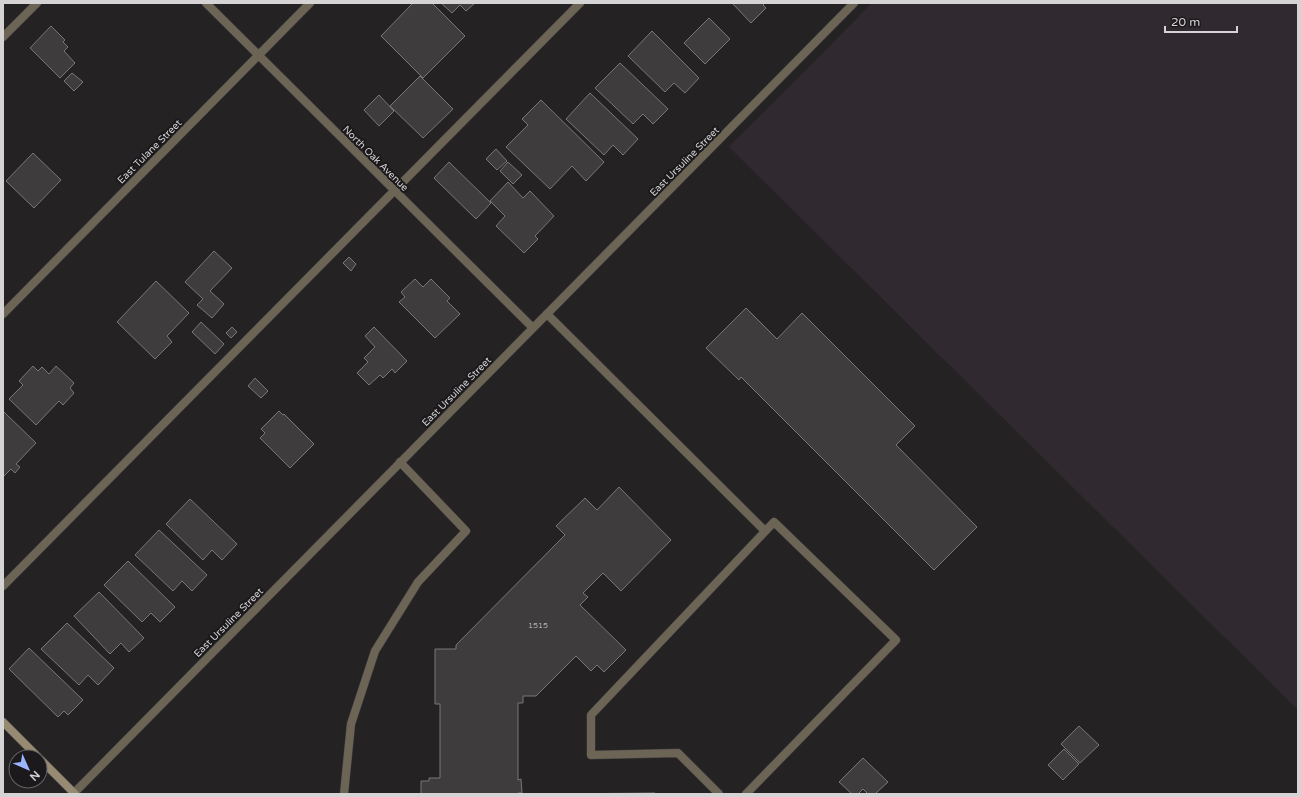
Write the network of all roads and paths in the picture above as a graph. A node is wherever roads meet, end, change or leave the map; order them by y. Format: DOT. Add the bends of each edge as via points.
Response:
graph roads {
  1 [pos="37,3"];
  2 [pos="206,3"];
  3 [pos="310,3"];
  4 [pos="580,3"];
  5 [pos="854,3"];
  6 [pos="3,37"];
  7 [pos="258,55"];
  8 [pos="394,190"];
  9 [pos="3,314"];
  10 [pos="547,314"];
  11 [pos="533,328"];
  12 [pos="400,462"];
  13 [pos="765,531"];
  14 [pos="3,586"];
  15 [pos="3,722"];
  16 [pos="30,749"];
  17 [pos="48,767"];
  18 [pos="74,794"];
  19 [pos="344,794"];
  20 [pos="719,794"];
  21 [pos="746,794"];
  1 -- 6 [label="street"];
  2 -- 7 [label="street, North Oak Avenue"];
  3 -- 7 [label="street, East Tulane Street"];
  4 -- 8 [label="street"];
  5 -- 10 [label="street, East Ursuline Street"];
  7 -- 8 [label="street, North Oak Avenue"];
  7 -- 9 [label="street, East Tulane Street"];
  8 -- 11 [label="street, North Oak Avenue"];
  8 -- 14 [label="street"];
  10 -- 11 [label="street, East Ursuline Street"];
  10 -- 13 [label="street"];
  11 -- 12 [label="street, East Ursuline Street"];
  12 -- 18 [label="street, East Ursuline Street"];
  12 -- 19 [label="street" via="466,531 418,582 375,652 351,724"];
  13 -- 20 [label="street" via="591,714 591,755 678,753"];
  13 -- 21 [label="street" via="774,522 896,640"];
  15 -- 16 [label="main road"];
  17 -- 18 [label="main road"];
}
